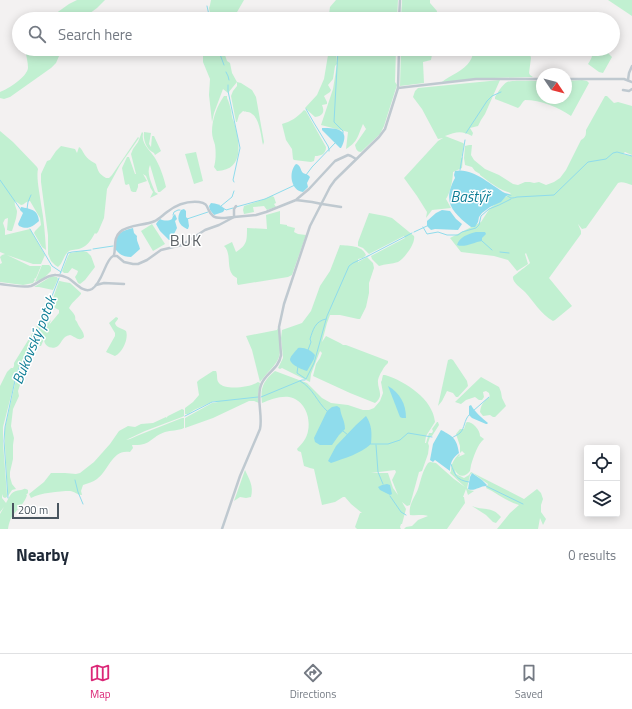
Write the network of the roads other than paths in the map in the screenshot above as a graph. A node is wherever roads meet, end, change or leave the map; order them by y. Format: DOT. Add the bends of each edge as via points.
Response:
graph roads {
  1 [pos="400,0"];
  2 [pos="400,12"];
  3 [pos="399,56"];
  4 [pos="632,66"];
  5 [pos="536,79"];
  6 [pos="572,79"];
  7 [pos="628,80"];
  8 [pos="632,82"];
  9 [pos="398,88"];
  10 [pos="632,89"];
  11 [pos="623,90"];
  12 [pos="356,159"];
  13 [pos="296,200"];
  14 [pos="322,204"];
  15 [pos="341,206"];
  16 [pos="235,207"];
  17 [pos="234,217"];
  18 [pos="114,256"];
  19 [pos="104,274"];
  20 [pos="0,284"];
  21 [pos="103,284"];
  22 [pos="124,284"];
  23 [pos="96,285"];
  24 [pos="222,529"];
  1 -- 2 [label="street"];
  3 -- 9 [label="street"];
  4 -- 7 [label="street"];
  5 -- 9 [label="street" via="476,79"];
  6 -- 7 [label="street"];
  7 -- 8 [label="street"];
  9 -- 12 [label="street" via="385,129"];
  10 -- 11 [label="street" via="628,92"];
  12 -- 13 [label="street" via="348,155 335,161"];
  12 -- 14 [label="street" via="335,180"];
  13 -- 14 [label="street"];
  13 -- 17 [label="street" via="266,212"];
  14 -- 15 [label="street"];
  14 -- 24 [label="street" via="310,226 284,304 279,327 281,359 260,386 260,429 240,476"];
  16 -- 17 [label="street"];
  17 -- 18 [label="street" via="205,230 182,245 161,250 143,262 133,264"];
  17 -- 18 [label="street" via="214,217 203,202 184,203 155,221 120,231 116,237"];
  18 -- 19 [label="street" via="109,258"];
  19 -- 21 [label="street"];
  19 -- 23 [label="street"];
  20 -- 23 [label="street" via="24,287 55,275 68,278 85,290"];
  21 -- 22 [label="street"];
  21 -- 23 [label="street"];
}
